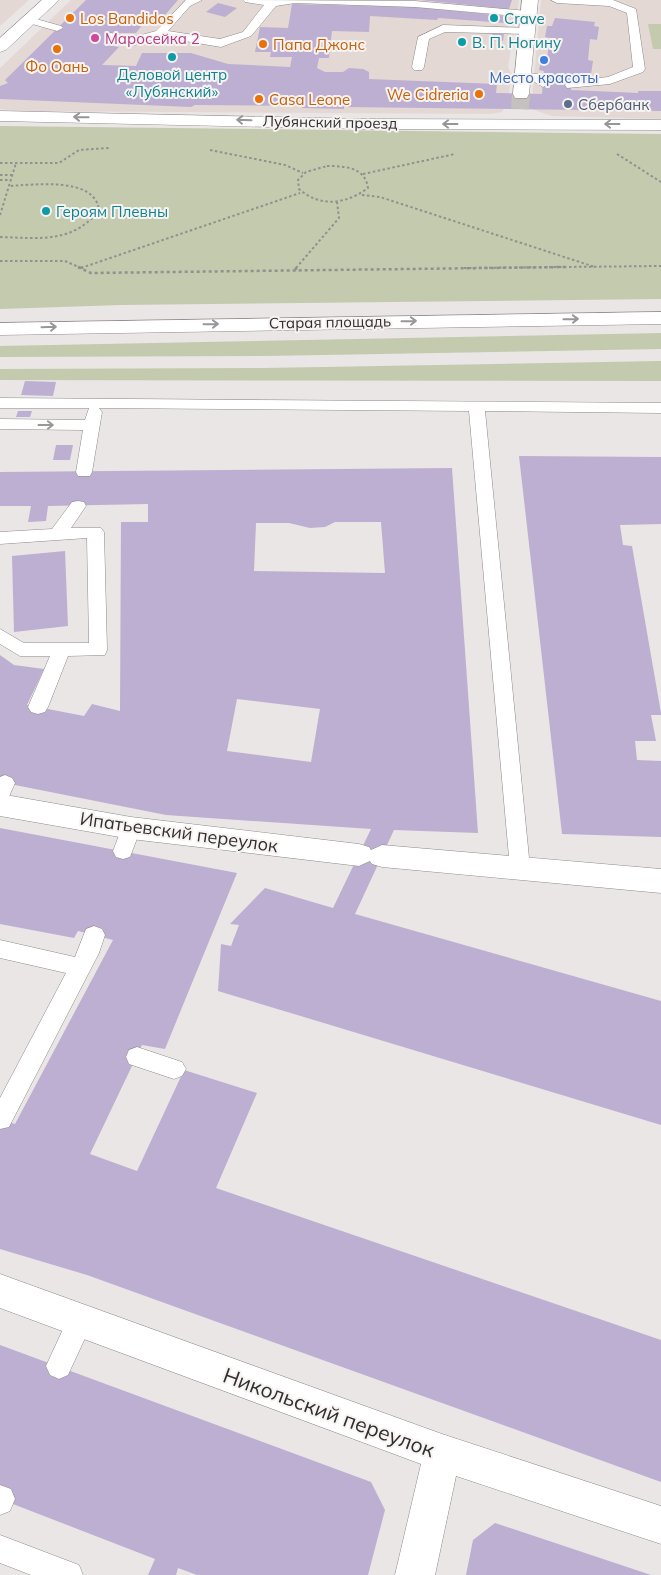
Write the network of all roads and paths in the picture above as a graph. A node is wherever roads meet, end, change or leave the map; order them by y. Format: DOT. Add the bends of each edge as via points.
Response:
graph roads {
  1 [pos="51,0"];
  2 [pos="196,0"];
  3 [pos="249,0"];
  4 [pos="557,0"];
  5 [pos="272,3"];
  6 [pos="529,7"];
  7 [pos="28,20"];
  8 [pos="57,28"];
  9 [pos="527,31"];
  10 [pos="160,34"];
  11 [pos="110,37"];
  12 [pos="0,47"];
  13 [pos="418,67"];
  14 [pos="522,77"];
  15 [pos="543,83"];
  16 [pos="571,85"];
  17 [pos="520,109"];
  18 [pos="2,116"];
  19 [pos="661,125"];
  20 [pos="113,148"];
  21 [pos="208,150"];
  22 [pos="614,153"];
  23 [pos="16,163"];
  24 [pos="0,164"];
  25 [pos="304,173"];
  26 [pos="0,175"];
  27 [pos="12,175"];
  28 [pos="0,180"];
  29 [pos="11,180"];
  30 [pos="661,182"];
  31 [pos="9,186"];
  32 [pos="300,193"];
  33 [pos="362,195"];
  34 [pos="337,202"];
  35 [pos="0,215"];
  36 [pos="0,237"];
  37 [pos="0,261"];
  38 [pos="661,266"];
  39 [pos="80,268"];
  40 [pos="598,268"];
  41 [pos="294,270"];
  42 [pos="661,318"];
  43 [pos="0,329"];
  44 [pos="0,403"];
  45 [pos="96,404"];
  46 [pos="477,408"];
  47 [pos="661,408"];
  48 [pos="0,424"];
  49 [pos="92,425"];
  50 [pos="84,472"];
  51 [pos="78,506"];
  52 [pos="57,535"];
  53 [pos="0,538"];
  54 [pos="0,635"];
  55 [pos="62,649"];
  56 [pos="38,707"];
  57 [pos="2,794"];
  58 [pos="520,868"];
  59 [pos="661,881"];
  60 [pos="94,935"];
  61 [pos="3,955"];
  62 [pos="80,968"];
  63 [pos="137,1057"];
  64 [pos="174,1069"];
  65 [pos="8,1089"];
  66 [pos="1,1119"];
  67 [pos="0,1291"];
  68 [pos="80,1321"];
  69 [pos="59,1366"];
  70 [pos="442,1453"];
  71 [pos="661,1525"];
  72 [pos="0,1549"];
  73 [pos="69,1575"];
  74 [pos="415,1575"];
  1 -- 7 [label="main road"];
  2 -- 10 [label="lane" via="186,4"];
  3 -- 5 [label="lane"];
  4 -- 16 [label="lane" via="612,3 632,11 639,69 610,80"];
  5 -- 6 [label="lane" via="295,0"];
  5 -- 10 [label="lane" via="247,34 221,43"];
  6 -- 9 [label="main road"];
  7 -- 8 [label="lane"];
  7 -- 12 [label="main road"];
  9 -- 13 [label="lane" via="443,28 424,37"];
  9 -- 14 [label="main road"];
  10 -- 11 [label="lane" via="135,41"];
  14 -- 15 [label="lane" via="536,78"];
  14 -- 17 [label="main road"];
  17 -- 18 [label="main road, Лубянский проезд, one-way" via="363,124"];
  19 -- 17 [label="main road, Лубянский проезд, one-way"];
  20 -- 23 [label="path" via="79,150 59,163"];
  21 -- 25 [label="path" via="285,164"];
  22 -- 30 [label="path"];
  23 -- 24 [label="path"];
  23 -- 27 [label="path"];
  25 -- 32 [label="path" via="297,179"];
  25 -- 33 [label="path" via="327,166 354,169 368,181 368,188"];
  26 -- 27 [label="path"];
  27 -- 29 [label="path"];
  28 -- 29 [label="path"];
  29 -- 31 [label="path"];
  31 -- 35 [label="path"];
  31 -- 36 [label="path" via="61,185 83,189 98,202 99,210 85,227 59,237"];
  32 -- 34 [label="path" via="310,199"];
  32 -- 39 [label="path"];
  33 -- 34 [label="path"];
  33 -- 40 [label="path" via="380,197"];
  34 -- 41 [label="path" via="339,218"];
  37 -- 39 [label="path" via="64,261"];
  38 -- 40 [label="path"];
  39 -- 41 [label="path" via="91,273"];
  40 -- 41 [label="path"];
  43 -- 42 [label="main road, Старая площадь, one-way"];
  44 -- 45 [label="lane"];
  45 -- 46 [label="lane"];
  45 -- 49 [label="lane"];
  46 -- 47 [label="lane"];
  46 -- 58 [label="lane"];
  48 -- 49 [label="lane, one-way"];
  49 -- 50 [label="lane"];
  51 -- 52 [label="lane"];
  52 -- 53 [label="lane"];
  52 -- 55 [label="lane" via="95,532 98,650"];
  54 -- 55 [label="lane" via="20,649"];
  55 -- 56 [label="lane"];
  57 -- 58 [label="main road, Ипатьевский переулок" via="127,840"];
  58 -- 59 [label="main road, Ипатьевский переулок"];
  60 -- 62 [label="lane"];
  61 -- 62 [label="lane"];
  62 -- 65 [label="lane" via="55,1032"];
  63 -- 64 [label="lane"];
  65 -- 66 [label="lane"];
  67 -- 68 [label="main road, Никольский переулок"];
  68 -- 69 [label="lane"];
  68 -- 70 [label="main road, Никольский переулок"];
  70 -- 71 [label="main road, Никольский переулок"];
  70 -- 74 [label="main road"];
  72 -- 73 [label="lane"];
}
